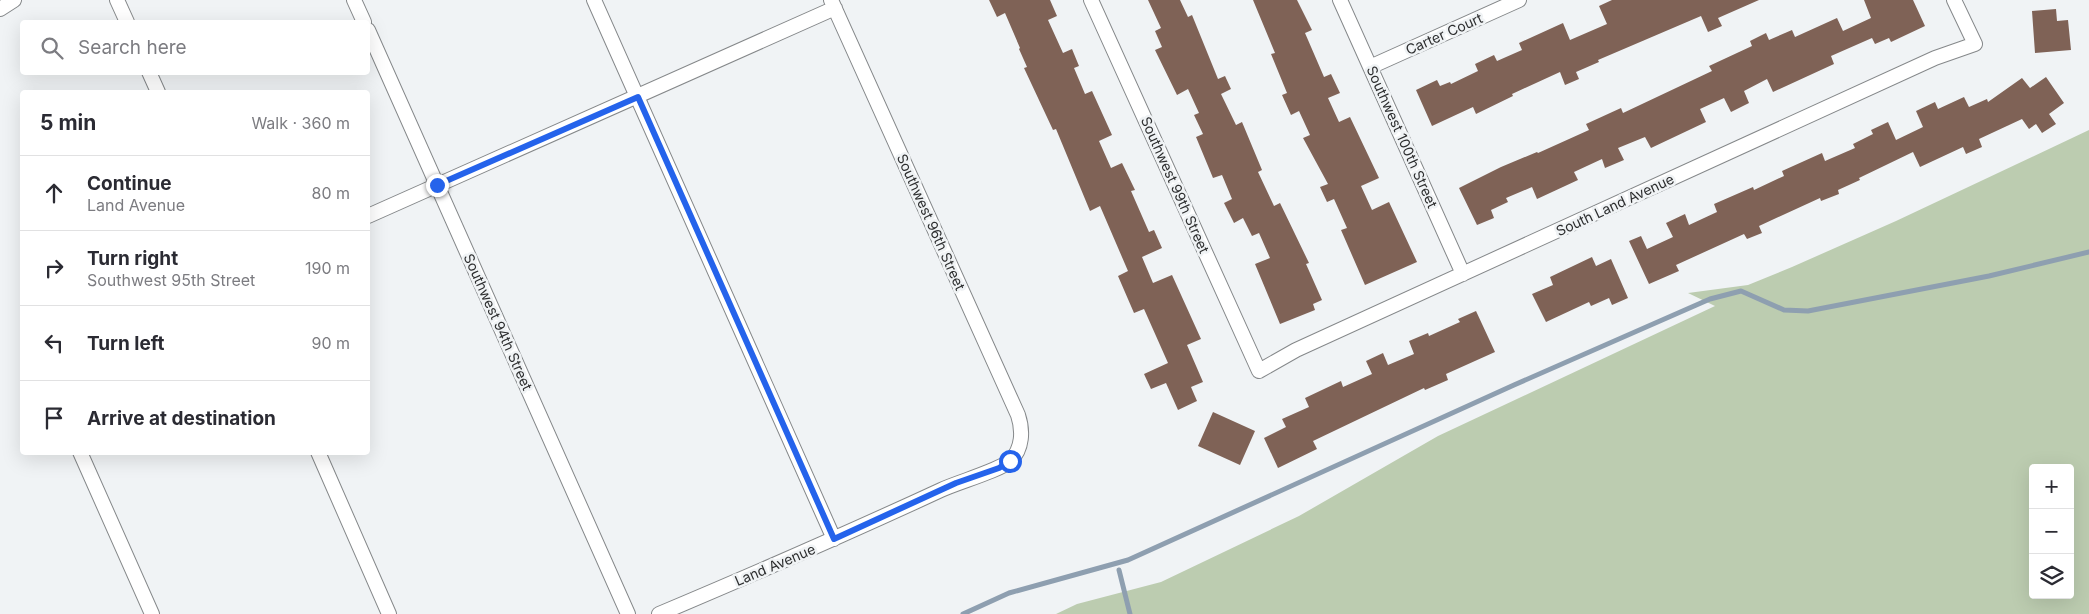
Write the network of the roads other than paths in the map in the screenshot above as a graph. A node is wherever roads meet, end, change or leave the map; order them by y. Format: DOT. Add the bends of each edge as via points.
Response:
graph roads {
  1 [pos="14,0"];
  2 [pos="117,0"];
  3 [pos="354,0"];
  4 [pos="594,0"];
  5 [pos="1091,0"];
  6 [pos="1340,0"];
  7 [pos="1519,0"];
  8 [pos="1954,0"];
  9 [pos="833,4"];
  10 [pos="0,9"];
  11 [pos="126,20"];
  12 [pos="363,20"];
  13 [pos="370,34"];
  14 [pos="1370,67"];
  15 [pos="150,75"];
  16 [pos="157,90"];
  17 [pos="638,97"];
  18 [pos="437,185"];
  19 [pos="370,215"];
  20 [pos="1464,274"];
  21 [pos="1259,371"];
  22 [pos="1020,446"];
  23 [pos="81,455"];
  24 [pos="319,455"];
  25 [pos="834,539"];
  26 [pos="152,614"];
  27 [pos="389,614"];
  28 [pos="628,614"];
  29 [pos="660,614"];
  1 -- 10 [label="street"];
  2 -- 11 [label="street"];
  3 -- 12 [label="street"];
  4 -- 17 [label="street"];
  5 -- 21 [label="street, Southwest 99th Street"];
  6 -- 14 [label="street, Southwest 100th Street"];
  7 -- 14 [label="street, Carter Court"];
  8 -- 20 [label="street, South Land Avenue" via="1975,44 1935,58"];
  9 -- 17 [label="street"];
  9 -- 22 [label="street, Southwest 96th Street" via="1018,415 1022,432"];
  13 -- 18 [label="street, Southwest 94th Street"];
  14 -- 20 [label="street, Southwest 100th Street"];
  15 -- 16 [label="street"];
  17 -- 18 [label="street"];
  17 -- 25 [label="street"];
  18 -- 19 [label="street"];
  18 -- 28 [label="street, Southwest 94th Street"];
  20 -- 21 [label="street, South Land Avenue" via="1296,350"];
  22 -- 25 [label="street, Land Avenue" via="1004,465 956,483"];
  23 -- 26 [label="street"];
  24 -- 27 [label="street"];
  25 -- 29 [label="street, Land Avenue"];
}
